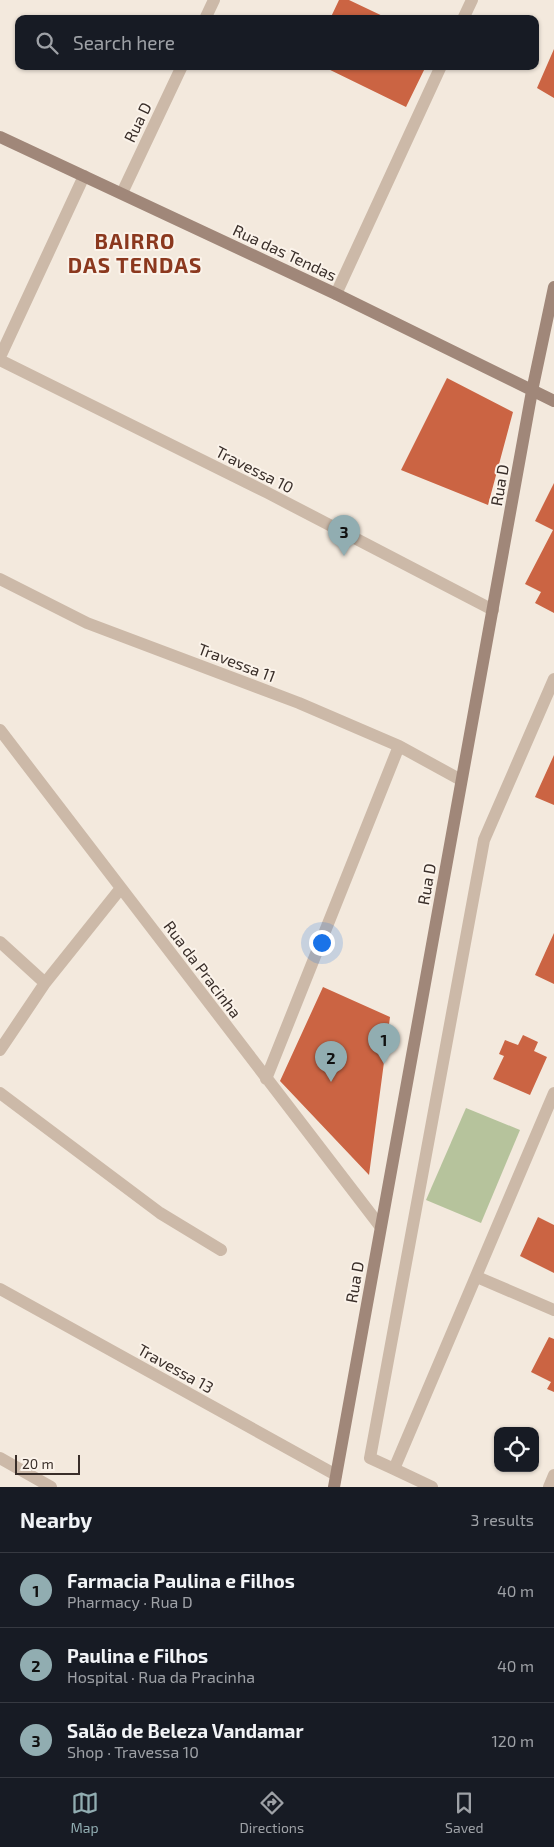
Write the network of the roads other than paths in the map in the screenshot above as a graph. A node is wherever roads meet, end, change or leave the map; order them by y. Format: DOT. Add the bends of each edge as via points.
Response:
graph roads {
  1 [pos="214,0"];
  2 [pos="472,0"];
  3 [pos="207,15"];
  4 [pos="465,15"];
  5 [pos="180,70"];
  6 [pos="439,70"];
  7 [pos="0,138"];
  8 [pos="84,176"];
  9 [pos="122,193"];
  10 [pos="554,287"];
  11 [pos="336,294"];
  12 [pos="0,358"];
  13 [pos="532,391"];
  14 [pos="554,401"];
  15 [pos="0,579"];
  16 [pos="493,610"];
  17 [pos="554,679"];
  18 [pos="0,730"];
  19 [pos="399,746"];
  20 [pos="461,780"];
  21 [pos="120,888"];
  22 [pos="0,942"];
  23 [pos="45,983"];
  24 [pos="0,1050"];
  25 [pos="266,1079"];
  26 [pos="0,1093"];
  27 [pos="554,1093"];
  28 [pos="380,1226"];
  29 [pos="221,1250"];
  30 [pos="477,1277"];
  31 [pos="0,1289"];
  32 [pos="554,1310"];
  33 [pos="0,1458"];
  34 [pos="394,1469"];
  35 [pos="554,1475"];
  36 [pos="335,1481"];
  37 [pos="51,1487"];
  38 [pos="432,1487"];
  39 [pos="549,1487"];
  1 -- 3 [label="street"];
  2 -- 4 [label="street"];
  5 -- 9 [label="street, Rua D"];
  6 -- 11 [label="street"];
  7 -- 8 [label="street, Rua das Tendas"];
  8 -- 9 [label="street, Rua das Tendas"];
  8 -- 12 [label="street"];
  9 -- 11 [label="street, Rua das Tendas"];
  10 -- 13 [label="street, Rua D"];
  11 -- 13 [label="street, Rua das Tendas"];
  12 -- 16 [label="street, Travessa 10"];
  13 -- 14 [label="street, Rua das Tendas"];
  13 -- 16 [label="street, Rua D"];
  15 -- 19 [label="street, Travessa 11" via="87,623 299,703"];
  16 -- 20 [label="street, Rua D"];
  17 -- 34 [label="street" via="484,840 370,1458"];
  18 -- 21 [label="street, Rua da Pracinha"];
  19 -- 20 [label="street, Travessa 11"];
  19 -- 25 [label="street"];
  20 -- 28 [label="street, Rua D"];
  21 -- 23 [label="street"];
  21 -- 25 [label="street, Rua da Pracinha"];
  22 -- 23 [label="street"];
  23 -- 24 [label="street"];
  25 -- 28 [label="street, Rua da Pracinha"];
  26 -- 29 [label="street" via="160,1213"];
  27 -- 30 [label="street"];
  28 -- 36 [label="street, Rua D"];
  30 -- 32 [label="street"];
  30 -- 34 [label="street"];
  31 -- 36 [label="street, Travessa 13"];
  33 -- 37 [label="street"];
  34 -- 38 [label="street"];
  35 -- 39 [label="street"];
}
